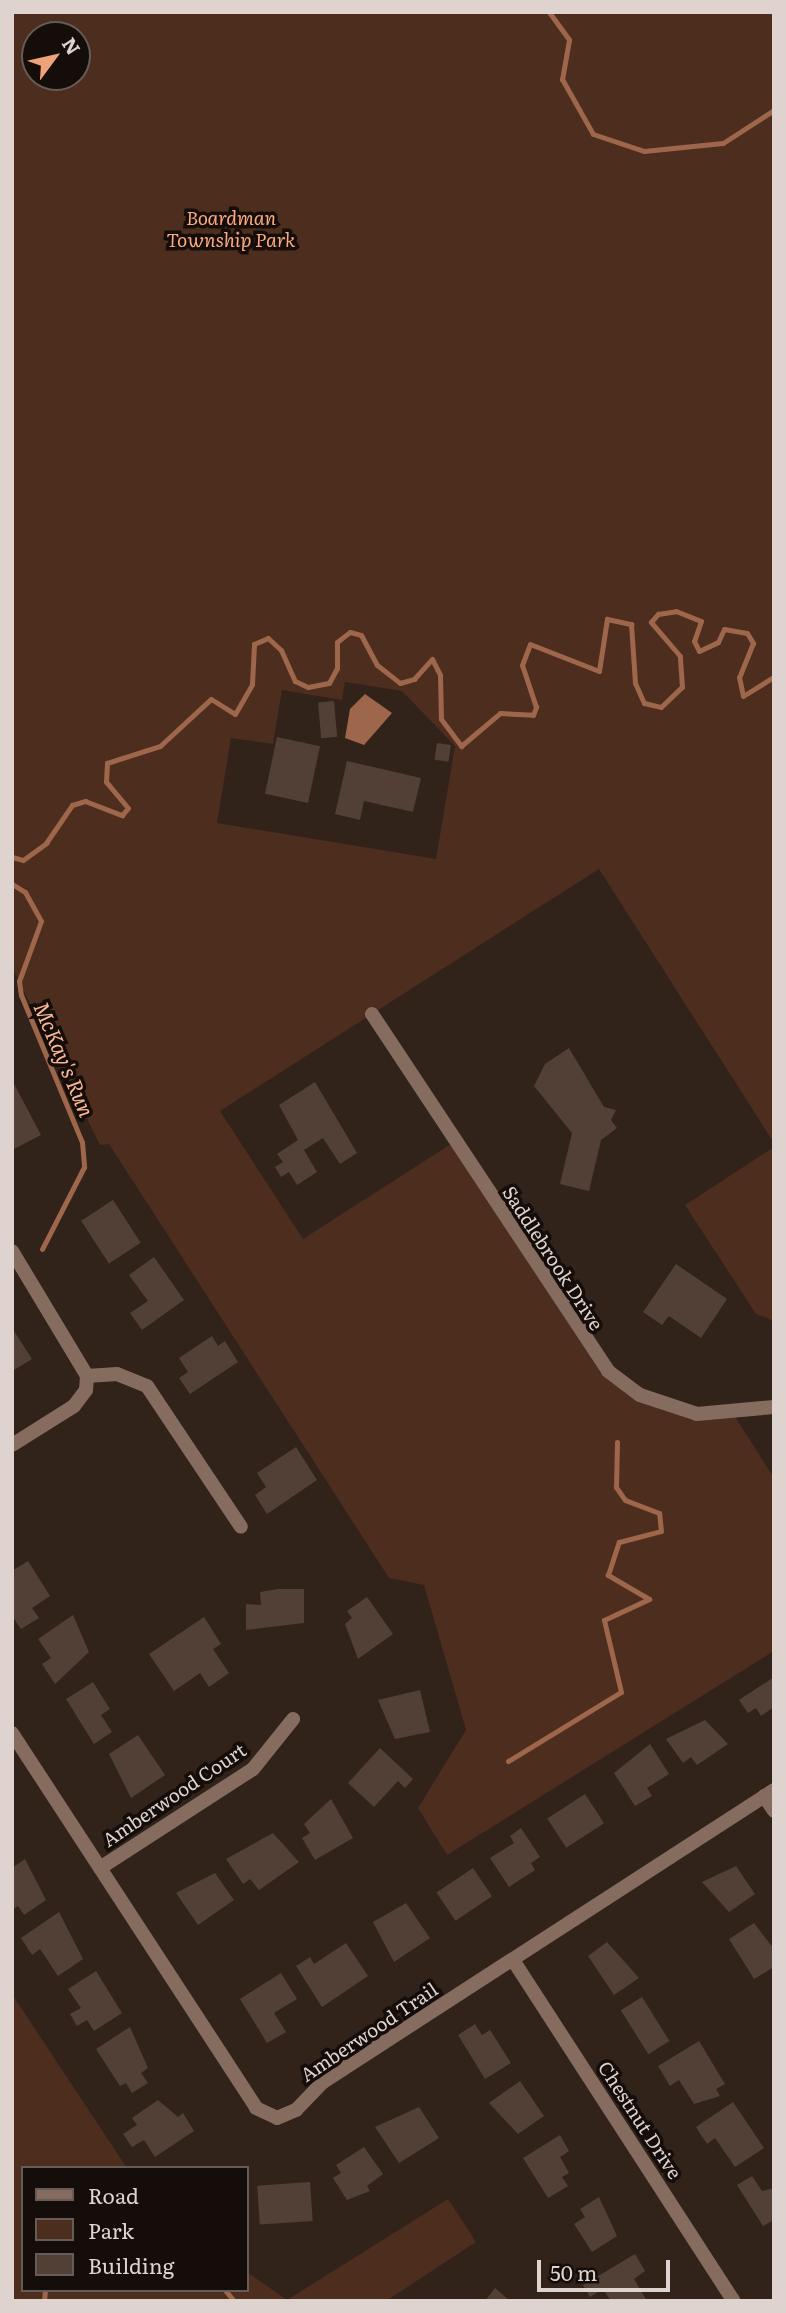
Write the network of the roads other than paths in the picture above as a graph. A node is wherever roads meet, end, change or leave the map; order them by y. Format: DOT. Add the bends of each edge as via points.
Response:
graph roads {
  1 [pos="372,1014"];
  2 [pos="12,1251"];
  3 [pos="87,1376"];
  4 [pos="774,1407"];
  5 [pos="12,1446"];
  6 [pos="241,1527"];
  7 [pos="293,1719"];
  8 [pos="12,1733"];
  9 [pos="769,1793"];
  10 [pos="774,1811"];
  11 [pos="100,1868"];
  12 [pos="513,1960"];
  13 [pos="734,2301"];
  1 -- 4 [label="street, Saddlebrook Drive" via="608,1371 657,1403 697,1414"];
  2 -- 3 [label="street"];
  3 -- 5 [label="street" via="86,1390 74,1406"];
  3 -- 6 [label="street" via="117,1374 146,1386"];
  7 -- 11 [label="street, Amberwood Court" via="253,1769"];
  8 -- 11 [label="street, Amberwood Trail"];
  9 -- 10 [label="street"];
  9 -- 12 [label="street, Amberwood Trail"];
  11 -- 12 [label="street, Amberwood Trail" via="268,2116 286,2116 323,2082"];
  12 -- 13 [label="street, Chestnut Drive"];
}
